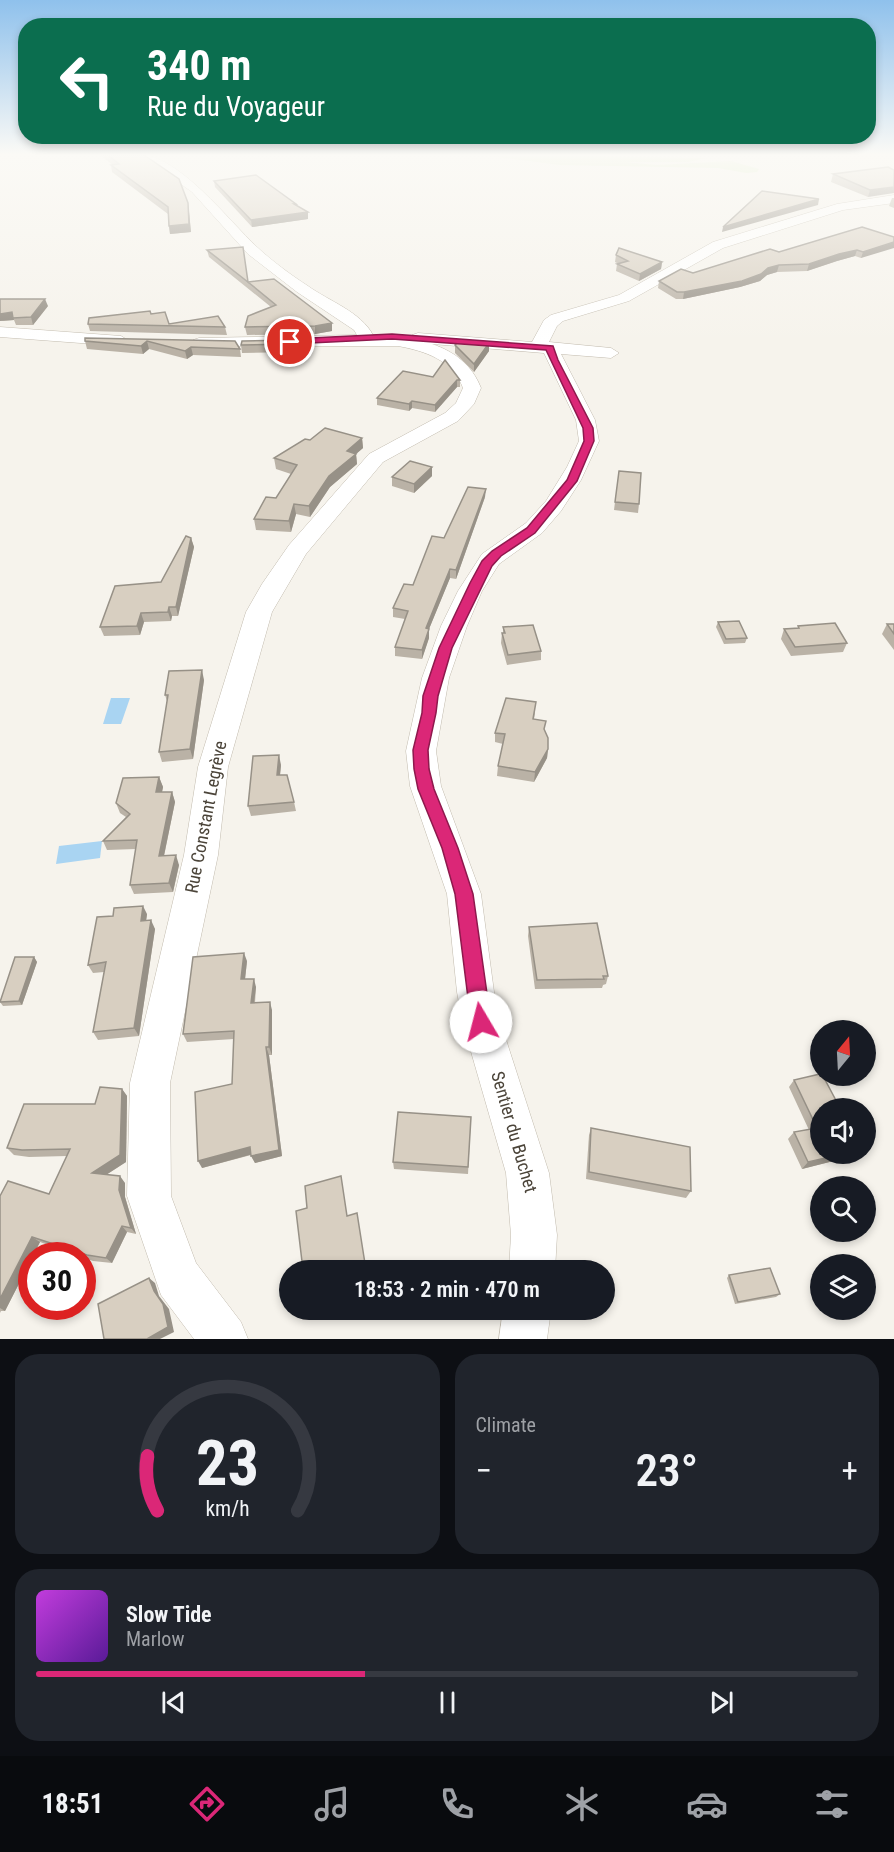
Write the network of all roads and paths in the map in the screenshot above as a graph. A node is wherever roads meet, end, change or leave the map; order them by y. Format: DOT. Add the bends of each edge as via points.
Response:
graph roads {
  1 [pos="222,217"];
  2 [pos="807,217"];
  3 [pos="0,332"];
  4 [pos="364,338"];
  5 [pos="132,341"];
  6 [pos="183,343"];
  7 [pos="544,347"];
  8 [pos="611,353"];
  9 [pos="533,1260"];
  10 [pos="526,1320"];
  11 [pos="224,1339"];
  12 [pos="523,1339"];
  1 -- 4 [label="street" via="253,250 302,289 362,327"];
  2 -- 7 [label="street" via="718,245 624,298 557,318 550,323"];
  3 -- 5 [label="street"];
  4 -- 6 [label="street"];
  4 -- 7 [label="street" via="454,339"];
  4 -- 11 [label="street, Rue Constant Legrève" via="413,344 443,354 465,372 472,388 462,408 376,458 279,575 248,643 213,767 201,855 150,1083 149,1196 178,1278"];
  7 -- 8 [label="street"];
  7 -- 9 [label="street, Sentier du Buchet" via="585,420 589,441 572,481 549,510 531,531 496,554 476,583 446,648 430,696 420,750 426,789 464,894 481,1022 528,1169 535,1226"];
  10 -- 12 [label="street"];
}
